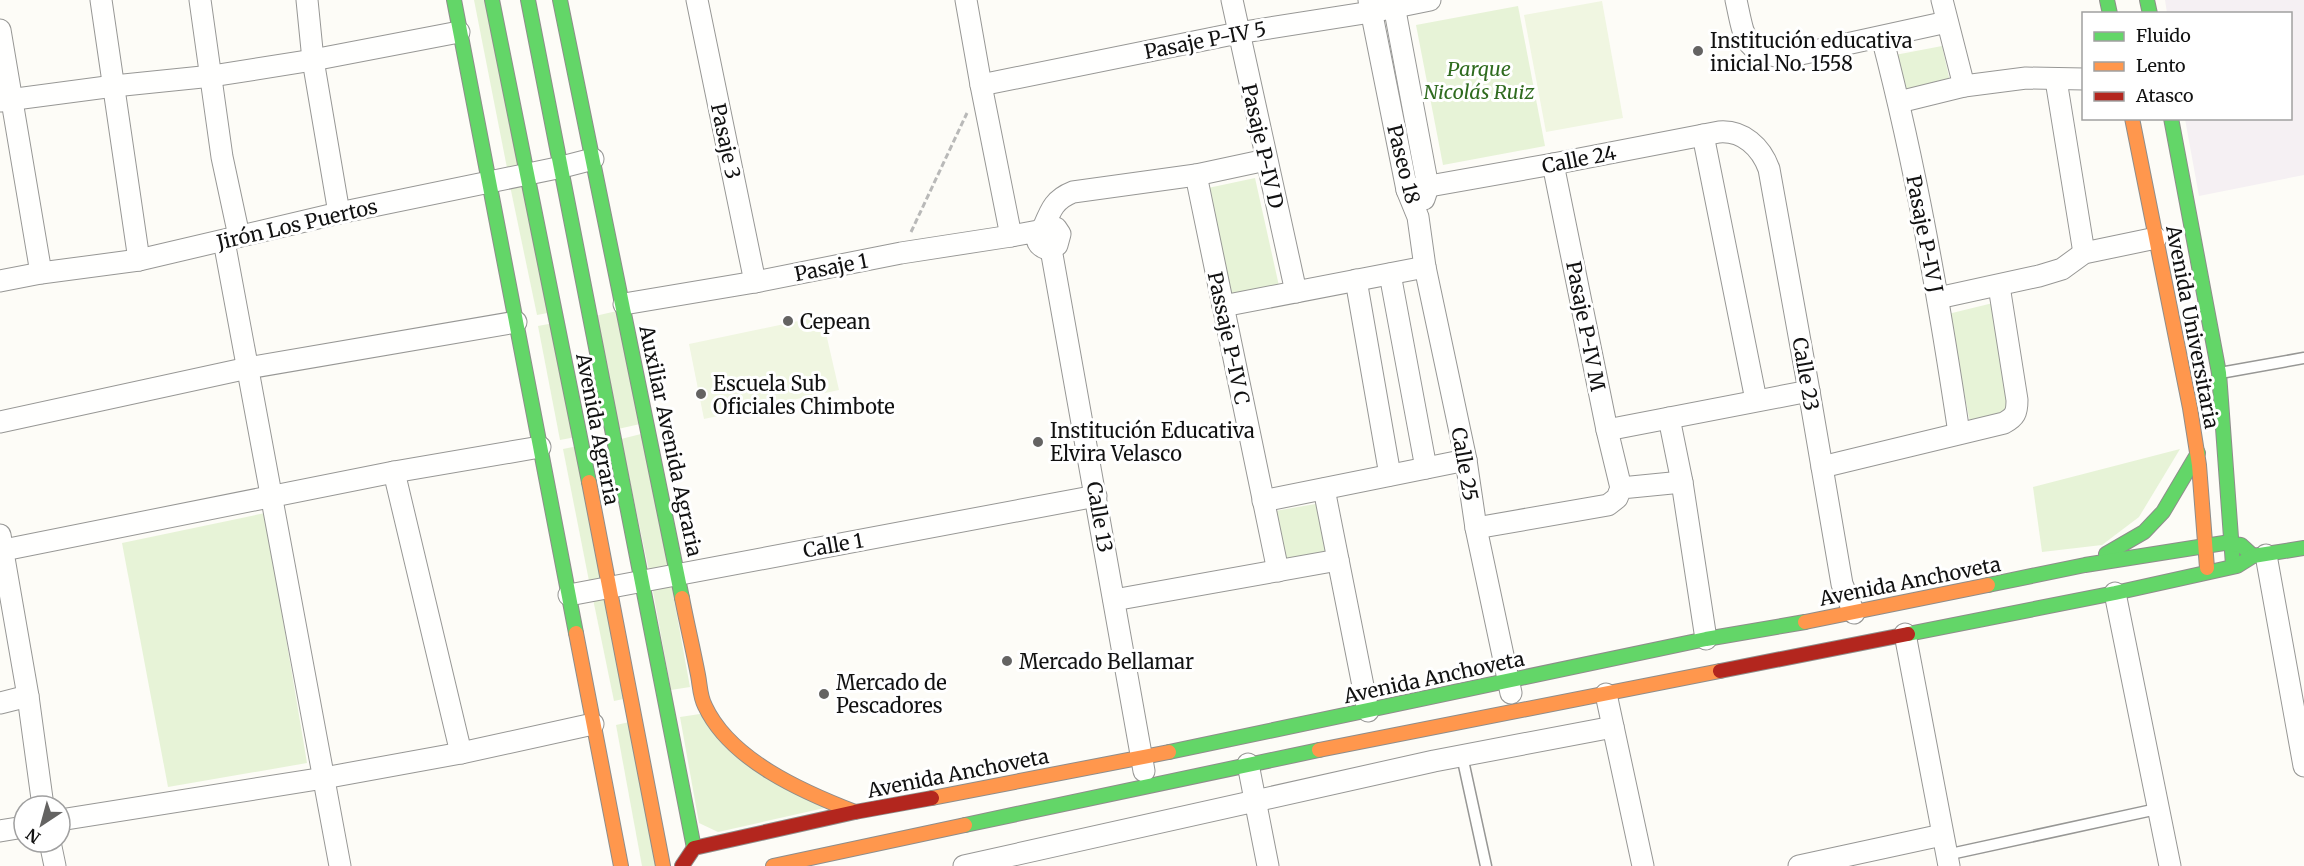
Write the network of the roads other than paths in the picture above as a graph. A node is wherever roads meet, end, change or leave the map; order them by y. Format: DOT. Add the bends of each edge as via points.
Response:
graph roads {
  1 [pos="101,0"];
  2 [pos="200,0"];
  3 [pos="307,0"];
  4 [pos="453,0"];
  5 [pos="492,0"];
  6 [pos="528,0"];
  7 [pos="560,0"];
  8 [pos="696,0"];
  9 [pos="966,0"];
  10 [pos="1232,0"];
  11 [pos="1430,0"];
  12 [pos="1736,0"];
  13 [pos="1942,0"];
  14 [pos="1394,4"];
  15 [pos="1370,6"];
  16 [pos="1947,22"];
  17 [pos="0,30"];
  18 [pos="459,32"];
  19 [pos="1238,33"];
  20 [pos="1882,37"];
  21 [pos="313,60"];
  22 [pos="212,76"];
  23 [pos="2082,79"];
  24 [pos="2056,80"];
  25 [pos="981,85"];
  26 [pos="114,86"];
  27 [pos="1964,86"];
  28 [pos="6,100"];
  29 [pos="1899,102"];
  30 [pos="2132,120"];
  31 [pos="2170,120"];
  32 [pos="1703,135"];
  33 [pos="1749,140"];
  34 [pos="593,159"];
  35 [pos="1266,160"];
  36 [pos="1554,164"];
  37 [pos="562,167"];
  38 [pos="527,174"];
  39 [pos="1196,175"];
  40 [pos="488,183"];
  41 [pos="1418,188"];
  42 [pos="339,213"];
  43 [pos="1418,217"];
  44 [pos="1041,229"];
  45 [pos="1011,236"];
  46 [pos="231,238"];
  47 [pos="2156,238"];
  48 [pos="2084,254"];
  49 [pos="139,260"];
  50 [pos="1425,267"];
  51 [pos="41,273"];
  52 [pos="1390,274"];
  53 [pos="1356,280"];
  54 [pos="0,281"];
  55 [pos="755,282"];
  56 [pos="1999,286"];
  57 [pos="1296,292"];
  58 [pos="1938,298"];
  59 [pos="624,304"];
  60 [pos="1223,306"];
  61 [pos="516,322"];
  62 [pos="2304,358"];
  63 [pos="249,368"];
  64 [pos="2220,373"];
  65 [pos="1809,391"];
  66 [pos="1756,400"];
  67 [pos="1669,418"];
  68 [pos="0,423"];
  69 [pos="1607,430"];
  70 [pos="1959,433"];
  71 [pos="540,447"];
  72 [pos="2198,453"];
  73 [pos="1466,460"];
  74 [pos="1822,467"];
  75 [pos="1426,468"];
  76 [pos="394,472"];
  77 [pos="1390,475"];
  78 [pos="1682,482"];
  79 [pos="1621,488"];
  80 [pos="1323,489"];
  81 [pos="1096,496"];
  82 [pos="272,498"];
  83 [pos="1263,501"];
  84 [pos="1476,528"];
  85 [pos="2,542"];
  86 [pos="2232,544"];
  87 [pos="2203,545"];
  88 [pos="2304,548"];
  89 [pos="2260,556"];
  90 [pos="1338,560"];
  91 [pos="2085,565"];
  92 [pos="2234,567"];
  93 [pos="1278,571"];
  94 [pos="2208,572"];
  95 [pos="678,573"];
  96 [pos="642,580"];
  97 [pos="610,587"];
  98 [pos="2115,593"];
  99 [pos="569,595"];
  100 [pos="1114,600"];
  101 [pos="1854,614"];
  102 [pos="1905,634"];
  103 [pos="1706,639"];
  104 [pos="1510,680"];
  105 [pos="1605,694"];
  106 [pos="28,696"];
  107 [pos="0,704"];
  108 [pos="1368,711"];
  109 [pos="1514,712"];
  110 [pos="593,724"];
  111 [pos="1613,727"];
  112 [pos="461,753"];
  113 [pos="1462,756"];
  114 [pos="1142,758"];
  115 [pos="1248,764"];
  116 [pos="2304,766"];
  117 [pos="324,778"];
  118 [pos="1147,786"];
  119 [pos="42,794"];
  120 [pos="1255,802"];
  121 [pos="2157,808"];
  122 [pos="855,812"];
  123 [pos="72,818"];
  124 [pos="694,848"];
  125 [pos="1946,852"];
  126 [pos="986,864"];
  127 [pos="340,866"];
  128 [pos="621,866"];
  129 [pos="663,866"];
  130 [pos="682,866"];
  131 [pos="773,866"];
  132 [pos="964,866"];
  133 [pos="1268,866"];
  134 [pos="1486,866"];
  135 [pos="1643,866"];
  136 [pos="1799,866"];
  137 [pos="2170,866"];
  1 -- 26 [label="street"];
  2 -- 22 [label="street"];
  3 -- 21 [label="street"];
  4 -- 18 [label="main road"];
  5 -- 38 [label="main road, Avenida Agraria"];
  6 -- 37 [label="main road, Avenida Agraria"];
  7 -- 34 [label="main road, Auxiliar Avenida Agraria"];
  8 -- 55 [label="street, Pasaje 3"];
  9 -- 25 [label="street"];
  10 -- 19 [label="street, Pasaje P-IV D"];
  11 -- 14 [label="street, Pasaje P-IV 5"];
  12 -- 20 [label="street" via="1744,39 1770,56 1787,57"];
  13 -- 16 [label="street"];
  14 -- 15 [label="street, Pasaje P-IV 5"];
  14 -- 41 [label="street, Paseo 18"];
  15 -- 19 [label="street, Pasaje P-IV 5"];
  15 -- 41 [label="street, Paseo 18"];
  16 -- 20 [label="street"];
  16 -- 27 [label="street"];
  17 -- 28 [label="street"];
  18 -- 21 [label="street"];
  18 -- 40 [label="main road"];
  19 -- 25 [label="street, Pasaje P-IV 5"];
  19 -- 35 [label="street, Pasaje P-IV D"];
  20 -- 29 [label="street, Pasaje P-IV J"];
  21 -- 22 [label="street"];
  21 -- 42 [label="street"];
  22 -- 26 [label="street"];
  22 -- 46 [label="street"];
  23 -- 24 [label="street"];
  24 -- 27 [label="street" via="2026,78"];
  24 -- 48 [label="street"];
  25 -- 45 [label="street"];
  26 -- 28 [label="street"];
  26 -- 49 [label="street"];
  27 -- 29 [label="street"];
  28 -- 51 [label="street"];
  29 -- 58 [label="street, Pasaje P-IV J"];
  30 -- 47 [label="main road, Avenida Universitaria"];
  31 -- 64 [label="main road"];
  32 -- 33 [label="street, Calle 24" via="1730,131"];
  32 -- 36 [label="street, Calle 24"];
  32 -- 66 [label="street"];
  33 -- 65 [label="street, Calle 23" via="1760,150 1769,169"];
  34 -- 37 [label="street, Jirón Los Puertos"];
  34 -- 59 [label="main road, Auxiliar Avenida Agraria"];
  35 -- 39 [label="street"];
  35 -- 57 [label="street, Pasaje P-IV D"];
  36 -- 41 [label="street, Calle 24"];
  36 -- 69 [label="street, Pasaje P-IV M"];
  37 -- 38 [label="street, Jirón Los Puertos"];
  37 -- 96 [label="main road, Avenida Agraria"];
  38 -- 40 [label="street, Jirón Los Puertos"];
  38 -- 97 [label="main road, Avenida Agraria"];
  39 -- 44 [label="street" via="1073,192 1060,197 1051,207"];
  39 -- 60 [label="street, Passaje P-IV C"];
  40 -- 42 [label="street, Jirón Los Puertos"];
  40 -- 61 [label="main road"];
  41 -- 43 [label="street, Paseo 18"];
  42 -- 46 [label="street, Jirón Los Puertos"];
  43 -- 50 [label="street, Calle 25"];
  44 -- 45 [label="street, Pasaje 1"];
  44 -- 81 [label="street, Calle 13" via="1036,238 1040,246 1051,249"];
  45 -- 55 [label="street, Pasaje 1"];
  46 -- 49 [label="street, Jirón Los Puertos"];
  46 -- 63 [label="street"];
  47 -- 48 [label="street"];
  47 -- 72 [label="main road, Avenida Universitaria"];
  48 -- 56 [label="street" via="2062,268"];
  49 -- 51 [label="street, Jirón Los Puertos"];
  50 -- 52 [label="street"];
  50 -- 73 [label="street, Calle 25"];
  51 -- 54 [label="street, Jirón Los Puertos"];
  52 -- 53 [label="street"];
  52 -- 75 [label="street"];
  53 -- 57 [label="street"];
  53 -- 77 [label="street"];
  55 -- 59 [label="street, Pasaje 1"];
  56 -- 58 [label="street"];
  56 -- 70 [label="street" via="2017,412 2004,423"];
  57 -- 60 [label="street"];
  58 -- 70 [label="street, Pasaje P-IV J"];
  59 -- 95 [label="main road, Auxiliar Avenida Agraria"];
  60 -- 83 [label="street, Passaje P-IV C"];
  61 -- 63 [label="street"];
  61 -- 71 [label="main road"];
  62 -- 64 [label="lane"];
  63 -- 68 [label="street"];
  63 -- 82 [label="street"];
  64 -- 86 [label="main road"];
  65 -- 66 [label="street"];
  65 -- 74 [label="street, Calle 23"];
  66 -- 67 [label="street"];
  67 -- 69 [label="street"];
  67 -- 78 [label="street"];
  69 -- 79 [label="street, Pasaje P-IV M"];
  70 -- 74 [label="street"];
  71 -- 76 [label="street"];
  71 -- 99 [label="main road"];
  72 -- 87 [label="main road, Avenida Universitaria"];
  72 -- 91 [label="main road" via="2163,512 2144,532"];
  73 -- 75 [label="street"];
  73 -- 84 [label="street, Calle 25"];
  74 -- 101 [label="street, Calle 23" via="1842,584"];
  75 -- 77 [label="street"];
  76 -- 82 [label="street"];
  76 -- 112 [label="street"];
  77 -- 80 [label="street"];
  78 -- 79 [label="street"];
  78 -- 103 [label="street"];
  79 -- 84 [label="street" via="1617,498 1608,504"];
  80 -- 83 [label="street"];
  80 -- 90 [label="street"];
  81 -- 95 [label="street, Calle 1"];
  81 -- 100 [label="street, Calle 13"];
  82 -- 85 [label="street"];
  82 -- 117 [label="street"];
  83 -- 93 [label="street, Passaje P-IV C"];
  84 -- 104 [label="street, Calle 25"];
  85 -- 106 [label="street"];
  86 -- 87 [label="main road, Avenida Anchoveta"];
  86 -- 89 [label="main road"];
  86 -- 92 [label="main road"];
  87 -- 91 [label="main road, Avenida Anchoveta"];
  87 -- 94 [label="main road"];
  88 -- 89 [label="main road"];
  89 -- 92 [label="main road"];
  89 -- 116 [label="street"];
  90 -- 93 [label="street"];
  90 -- 108 [label="street"];
  91 -- 101 [label="main road, Avenida Anchoveta"];
  92 -- 94 [label="main road"];
  93 -- 100 [label="street"];
  94 -- 98 [label="main road"];
  95 -- 96 [label="street, Calle 1"];
  95 -- 122 [label="main road, Auxiliar Avenida Agraria" via="704,705 712,719 746,755 788,782"];
  96 -- 97 [label="street, Calle 1"];
  96 -- 124 [label="main road, Avenida Agraria"];
  97 -- 99 [label="street, Calle 1"];
  97 -- 129 [label="main road, Avenida Agraria"];
  98 -- 102 [label="main road"];
  98 -- 121 [label="street"];
  99 -- 110 [label="main road"];
  100 -- 114 [label="street, Calle 13"];
  101 -- 103 [label="main road, Avenida Anchoveta"];
  102 -- 105 [label="main road"];
  102 -- 125 [label="street"];
  103 -- 104 [label="main road, Avenida Anchoveta"];
  104 -- 108 [label="main road, Avenida Anchoveta"];
  104 -- 109 [label="street, Calle 25"];
  105 -- 109 [label="main road"];
  105 -- 111 [label="street"];
  106 -- 107 [label="street"];
  106 -- 119 [label="street"];
  108 -- 114 [label="main road, Avenida Anchoveta"];
  109 -- 115 [label="main road"];
  110 -- 112 [label="street"];
  110 -- 128 [label="main road"];
  111 -- 113 [label="street"];
  111 -- 135 [label="street"];
  112 -- 117 [label="street"];
  113 -- 120 [label="street"];
  113 -- 134 [label="lane"];
  114 -- 118 [label="street, Calle 13"];
  114 -- 122 [label="main road, Avenida Anchoveta"];
  115 -- 118 [label="main road"];
  115 -- 120 [label="street"];
  117 -- 123 [label="street"];
  117 -- 127 [label="street"];
  118 -- 131 [label="main road"];
  120 -- 126 [label="street"];
  120 -- 133 [label="street"];
  121 -- 125 [label="lane"];
  121 -- 137 [label="street"];
  122 -- 124 [label="main road, Avenida Anchoveta"];
  124 -- 130 [label="main road"];
  125 -- 136 [label="street"];
  126 -- 132 [label="street"];
}
